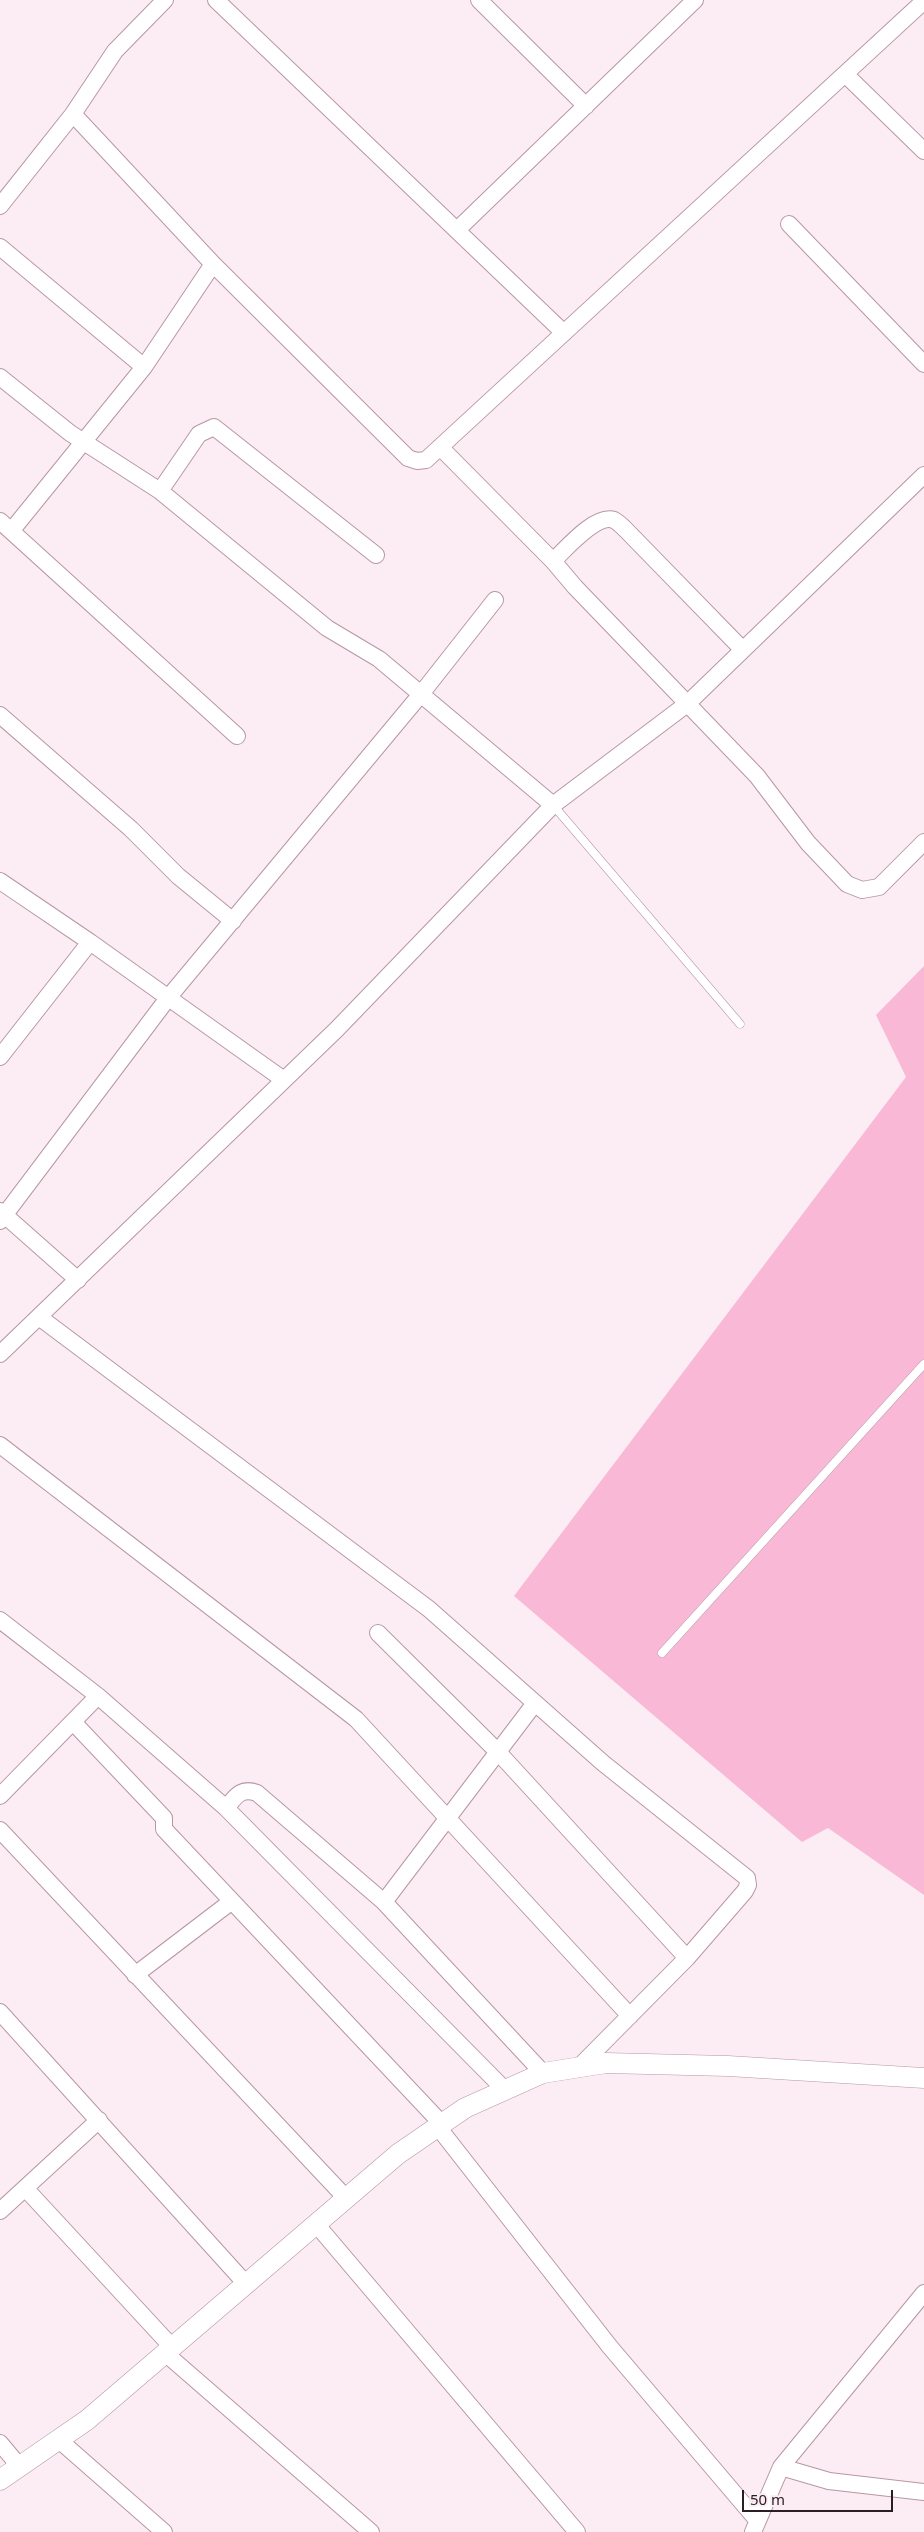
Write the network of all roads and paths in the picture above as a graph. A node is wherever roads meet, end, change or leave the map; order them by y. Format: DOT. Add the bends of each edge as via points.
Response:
graph roads {
  1 [pos="165,0"];
  2 [pos="216,0"];
  3 [pos="478,0"];
  4 [pos="696,0"];
  5 [pos="924,1"];
  6 [pos="845,74"];
  7 [pos="586,106"];
  8 [pos="73,114"];
  9 [pos="924,151"];
  10 [pos="0,206"];
  11 [pos="789,224"];
  12 [pos="457,230"];
  13 [pos="0,247"];
  14 [pos="213,264"];
  15 [pos="564,333"];
  16 [pos="924,364"];
  17 [pos="144,367"];
  18 [pos="0,377"];
  19 [pos="83,440"];
  20 [pos="440,447"];
  21 [pos="924,475"];
  22 [pos="160,491"];
  23 [pos="6,526"];
  24 [pos="376,555"];
  25 [pos="553,561"];
  26 [pos="495,600"];
  27 [pos="743,650"];
  28 [pos="422,694"];
  29 [pos="687,704"];
  30 [pos="0,715"];
  31 [pos="237,736"];
  32 [pos="553,805"];
  33 [pos="924,842"];
  34 [pos="0,881"];
  35 [pos="232,921"];
  36 [pos="90,942"];
  37 [pos="168,998"];
  38 [pos="740,1024"];
  39 [pos="0,1057"];
  40 [pos="284,1080"];
  41 [pos="2,1216"];
  42 [pos="78,1280"];
  43 [pos="39,1317"];
  44 [pos="0,1354"];
  45 [pos="924,1364"];
  46 [pos="0,1445"];
  47 [pos="0,1620"];
  48 [pos="378,1633"];
  49 [pos="662,1653"];
  50 [pos="98,1696"];
  51 [pos="536,1704"];
  52 [pos="72,1722"];
  53 [pos="498,1752"];
  54 [pos="0,1796"];
  55 [pos="226,1808"];
  56 [pos="448,1818"];
  57 [pos="0,1830"];
  58 [pos="232,1901"];
  59 [pos="384,1902"];
  60 [pos="687,1958"];
  61 [pos="135,1975"];
  62 [pos="0,2012"];
  63 [pos="630,2016"];
  64 [pos="579,2067"];
  65 [pos="543,2073"];
  66 [pos="924,2078"];
  67 [pos="505,2090"];
  68 [pos="99,2120"];
  69 [pos="440,2125"];
  70 [pos="26,2188"];
  71 [pos="346,2198"];
  72 [pos="0,2212"];
  73 [pos="316,2224"];
  74 [pos="247,2284"];
  75 [pos="924,2293"];
  76 [pos="169,2350"];
  77 [pos="59,2440"];
  78 [pos="0,2443"];
  79 [pos="20,2467"];
  80 [pos="781,2467"];
  81 [pos="0,2480"];
  82 [pos="924,2492"];
  83 [pos="755,2526"];
  84 [pos="164,2532"];
  85 [pos="371,2532"];
  86 [pos="578,2532"];
  1 -- 8 [label="street" via="115,51"];
  2 -- 12 [label="street"];
  3 -- 7 [label="street"];
  4 -- 7 [label="street"];
  5 -- 6 [label="street"];
  6 -- 9 [label="street"];
  6 -- 15 [label="street"];
  7 -- 12 [label="street"];
  8 -- 10 [label="street"];
  8 -- 14 [label="street"];
  11 -- 16 [label="street"];
  12 -- 15 [label="street"];
  13 -- 17 [label="street"];
  14 -- 17 [label="street"];
  14 -- 20 [label="street" via="408,458 426,460"];
  15 -- 20 [label="street"];
  17 -- 19 [label="street"];
  18 -- 19 [label="street"];
  19 -- 22 [label="street"];
  19 -- 23 [label="street"];
  20 -- 25 [label="street"];
  21 -- 27 [label="street"];
  22 -- 24 [label="street" via="199,434 214,427"];
  22 -- 28 [label="street" via="327,628 379,659"];
  23 -- 31 [label="street"];
  25 -- 27 [label="street" via="594,523 613,520"];
  25 -- 29 [label="street"];
  26 -- 28 [label="street"];
  27 -- 29 [label="street"];
  28 -- 32 [label="street"];
  28 -- 35 [label="street"];
  29 -- 32 [label="street"];
  29 -- 33 [label="street" via="757,776 808,843 847,884 862,890 879,887"];
  30 -- 35 [label="street"];
  32 -- 38 [label="lane"];
  32 -- 40 [label="street"];
  34 -- 36 [label="street"];
  35 -- 37 [label="street"];
  36 -- 37 [label="street"];
  36 -- 39 [label="street"];
  37 -- 40 [label="street"];
  37 -- 41 [label="street"];
  40 -- 42 [label="street"];
  41 -- 42 [label="street"];
  42 -- 43 [label="street"];
  43 -- 44 [label="street"];
  43 -- 51 [label="street" via="429,1609"];
  45 -- 49 [label="lane"];
  46 -- 56 [label="street" via="356,1719"];
  47 -- 50 [label="street"];
  48 -- 53 [label="street"];
  50 -- 52 [label="street"];
  50 -- 55 [label="street"];
  51 -- 53 [label="street"];
  51 -- 60 [label="street" via="603,1763 747,1878 745,1890"];
  52 -- 54 [label="street"];
  52 -- 58 [label="street" via="164,1818 164,1829"];
  53 -- 56 [label="street"];
  53 -- 60 [label="street"];
  55 -- 59 [label="street" via="240,1791 257,1793"];
  55 -- 67 [label="street"];
  56 -- 59 [label="street"];
  56 -- 63 [label="street"];
  57 -- 61 [label="street"];
  58 -- 61 [label="street"];
  58 -- 69 [label="street"];
  59 -- 65 [label="street"];
  60 -- 63 [label="street"];
  61 -- 71 [label="street"];
  62 -- 68 [label="street"];
  63 -- 64 [label="street"];
  64 -- 65 [label="street"];
  64 -- 66 [label="street" via="606,2064 728,2066"];
  65 -- 67 [label="street"];
  67 -- 69 [label="street" via="465,2108"];
  68 -- 70 [label="street"];
  68 -- 74 [label="street"];
  69 -- 71 [label="street" via="398,2154"];
  69 -- 83 [label="street" via="610,2348"];
  70 -- 72 [label="street"];
  70 -- 76 [label="street"];
  71 -- 73 [label="street"];
  73 -- 74 [label="street"];
  73 -- 86 [label="street"];
  74 -- 76 [label="street"];
  75 -- 80 [label="street"];
  76 -- 77 [label="street" via="88,2420"];
  76 -- 85 [label="street"];
  77 -- 79 [label="street"];
  77 -- 84 [label="street"];
  78 -- 79 [label="street"];
  79 -- 81 [label="street"];
  80 -- 82 [label="street" via="828,2481"];
  80 -- 83 [label="street"];
}
